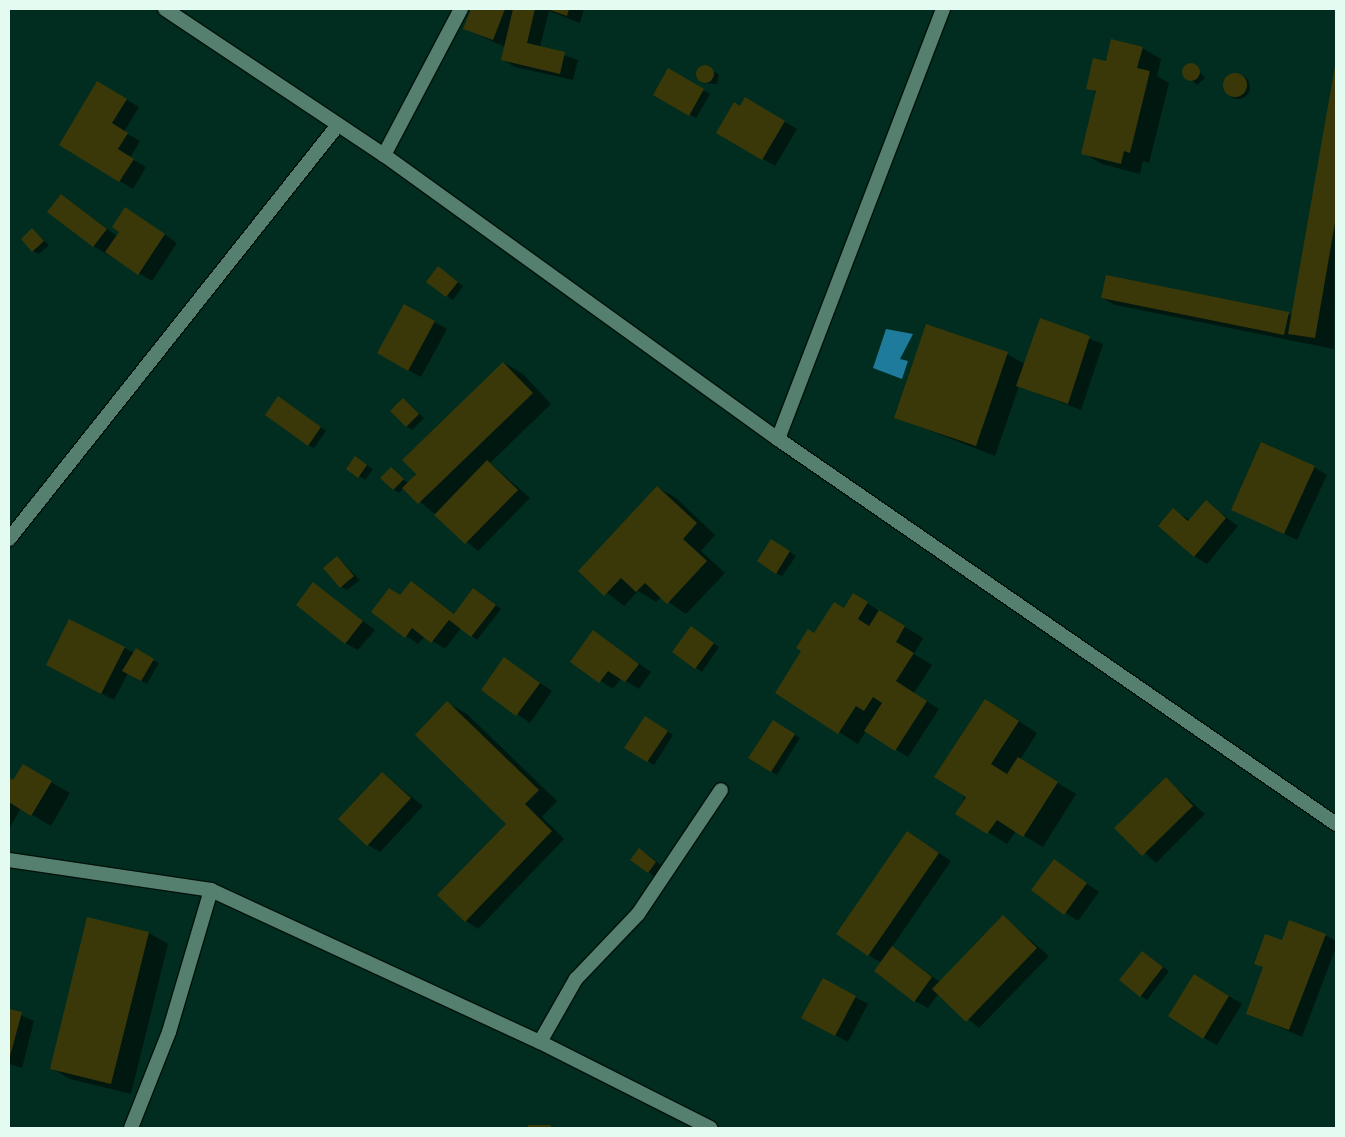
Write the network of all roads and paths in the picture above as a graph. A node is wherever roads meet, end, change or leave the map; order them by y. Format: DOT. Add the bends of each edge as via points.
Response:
graph roads {
  1 [pos="165,9"];
  2 [pos="462,9"];
  3 [pos="943,9"];
  4 [pos="338,125"];
  5 [pos="384,155"];
  6 [pos="778,439"];
  7 [pos="9,539"];
  8 [pos="721,790"];
  9 [pos="1336,822"];
  10 [pos="9,860"];
  11 [pos="211,890"];
  12 [pos="540,1042"];
  13 [pos="131,1128"];
  14 [pos="710,1128"];
  1 -- 4 [label="street"];
  2 -- 5 [label="street"];
  3 -- 6 [label="street"];
  4 -- 5 [label="street"];
  4 -- 7 [label="street"];
  5 -- 6 [label="street"];
  6 -- 9 [label="street"];
  8 -- 12 [label="street" via="638,914 576,979"];
  10 -- 11 [label="street"];
  11 -- 12 [label="street"];
  11 -- 13 [label="street" via="169,1032"];
  12 -- 14 [label="street"];
}
